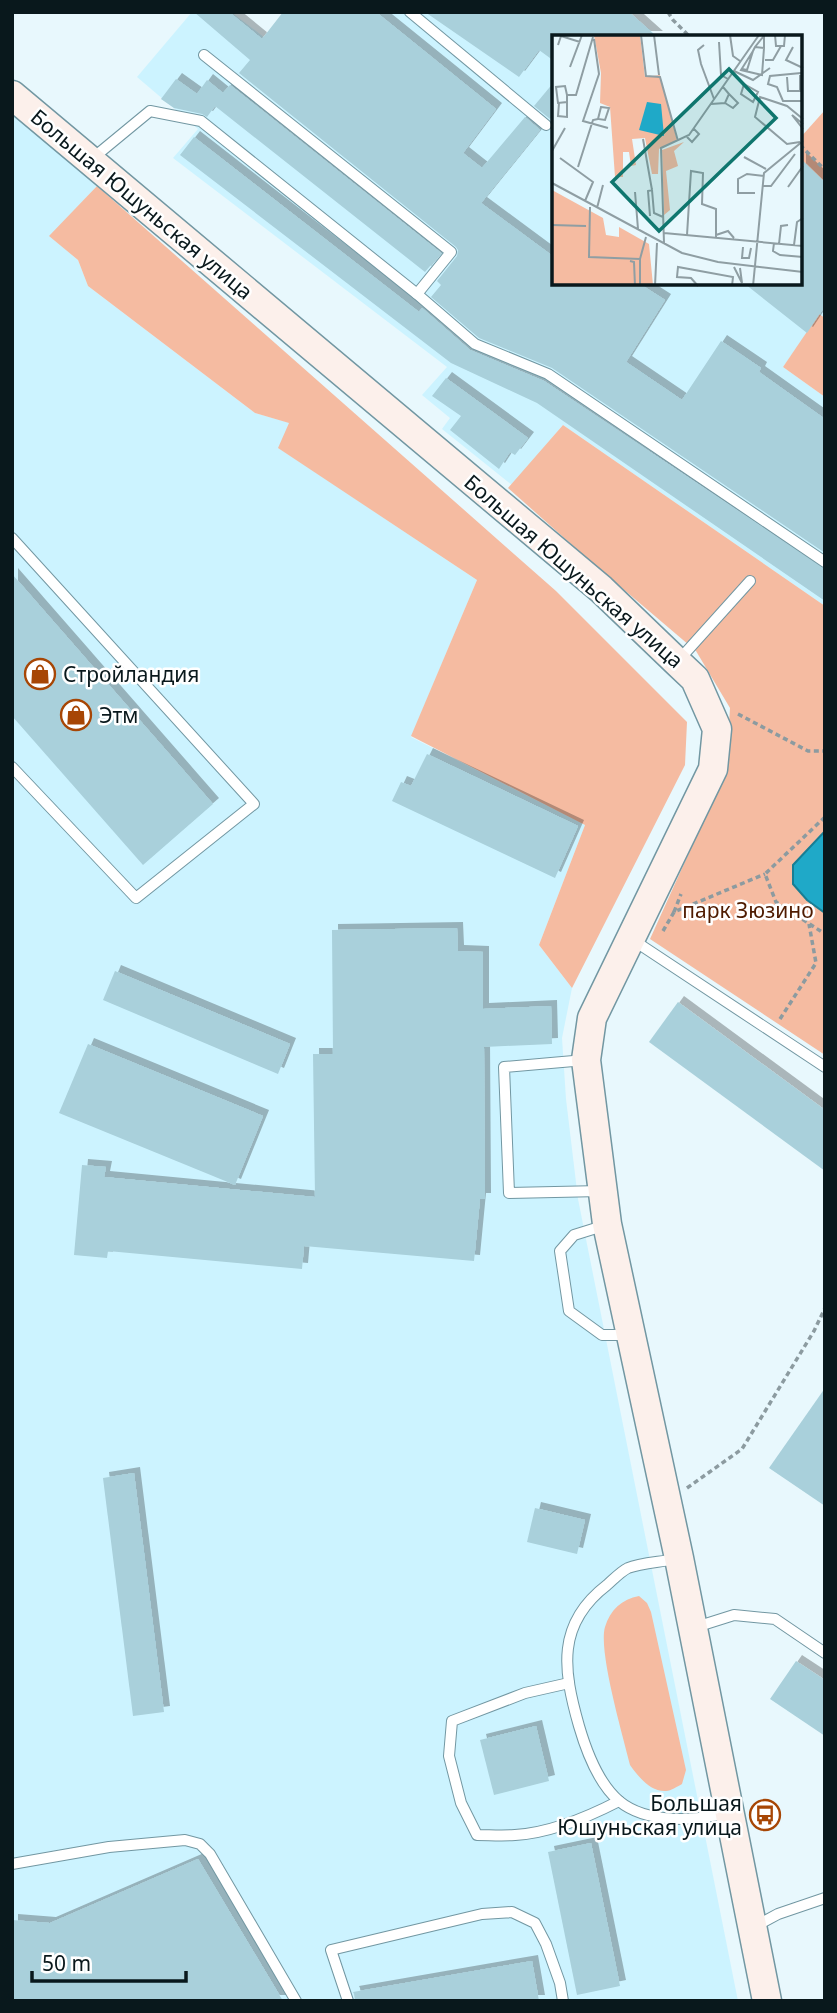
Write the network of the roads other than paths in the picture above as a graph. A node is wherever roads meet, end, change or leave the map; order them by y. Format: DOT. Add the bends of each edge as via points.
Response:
graph roads {
  1 [pos="410,12"];
  2 [pos="204,55"];
  3 [pos="12,95"];
  4 [pos="546,125"];
  5 [pos="90,160"];
  6 [pos="417,294"];
  7 [pos="12,538"];
  8 [pos="825,562"];
  9 [pos="750,581"];
  10 [pos="677,662"];
  11 [pos="12,767"];
  12 [pos="641,946"];
  13 [pos="586,1060"];
  14 [pos="825,1068"];
  15 [pos="602,1191"];
  16 [pos="607,1224"];
  17 [pos="631,1335"];
  18 [pos="679,1558"];
  19 [pos="692,1628"];
  20 [pos="825,1653"];
  21 [pos="569,1683"];
  22 [pos="619,1801"];
  23 [pos="729,1813"];
  24 [pos="12,1864"];
  25 [pos="825,1898"];
  26 [pos="754,1927"];
  27 [pos="296,2001"];
  28 [pos="348,2001"];
  29 [pos="563,2001"];
  30 [pos="767,2001"];
  1 -- 4 [label="lane"];
  2 -- 6 [label="lane" via="451,252"];
  3 -- 5 [label="street, Большая Юшуньская улица"];
  5 -- 6 [label="lane" via="150,111 201,121"];
  5 -- 10 [label="street, Большая Юшуньская улица" via="601,589"];
  6 -- 8 [label="lane" via="475,344 548,374"];
  7 -- 11 [label="lane" via="254,804 136,898"];
  9 -- 10 [label="lane"];
  10 -- 12 [label="street, Большая Юшуньская улица" via="695,679 717,729 713,769"];
  12 -- 13 [label="street, Большая Юшуньская улица" via="592,1018"];
  12 -- 14 [label="lane"];
  13 -- 15 [label="street, Большая Юшуньская улица"];
  13 -- 15 [label="lane" via="504,1067 509,1193"];
  15 -- 16 [label="street, Большая Юшуньская улица"];
  16 -- 17 [label="street, Большая Юшуньская улица"];
  16 -- 17 [label="lane" via="574,1235 560,1251 569,1311 602,1335"];
  17 -- 18 [label="street, Большая Юшуньская улица"];
  18 -- 19 [label="street, Большая Юшуньская улица"];
  18 -- 21 [label="lane" via="627,1569 592,1596 573,1625 566,1653"];
  19 -- 20 [label="lane" via="734,1615 775,1619"];
  19 -- 23 [label="street, Большая Юшуньская улица"];
  21 -- 22 [label="lane" via="586,1747"];
  21 -- 22 [label="lane" via="525,1693 453,1721 449,1756 461,1804 477,1835 516,1835 554,1827"];
  22 -- 23 [label="lane" via="642,1813 678,1819"];
  23 -- 26 [label="street, Большая Юшуньская улица"];
  24 -- 27 [label="lane" via="109,1846 185,1840 200,1844"];
  25 -- 26 [label="lane"];
  26 -- 30 [label="street, Большая Юшуньская улица"];
  28 -- 29 [label="lane" via="331,1950 482,1914 512,1912 535,1923"];
}
